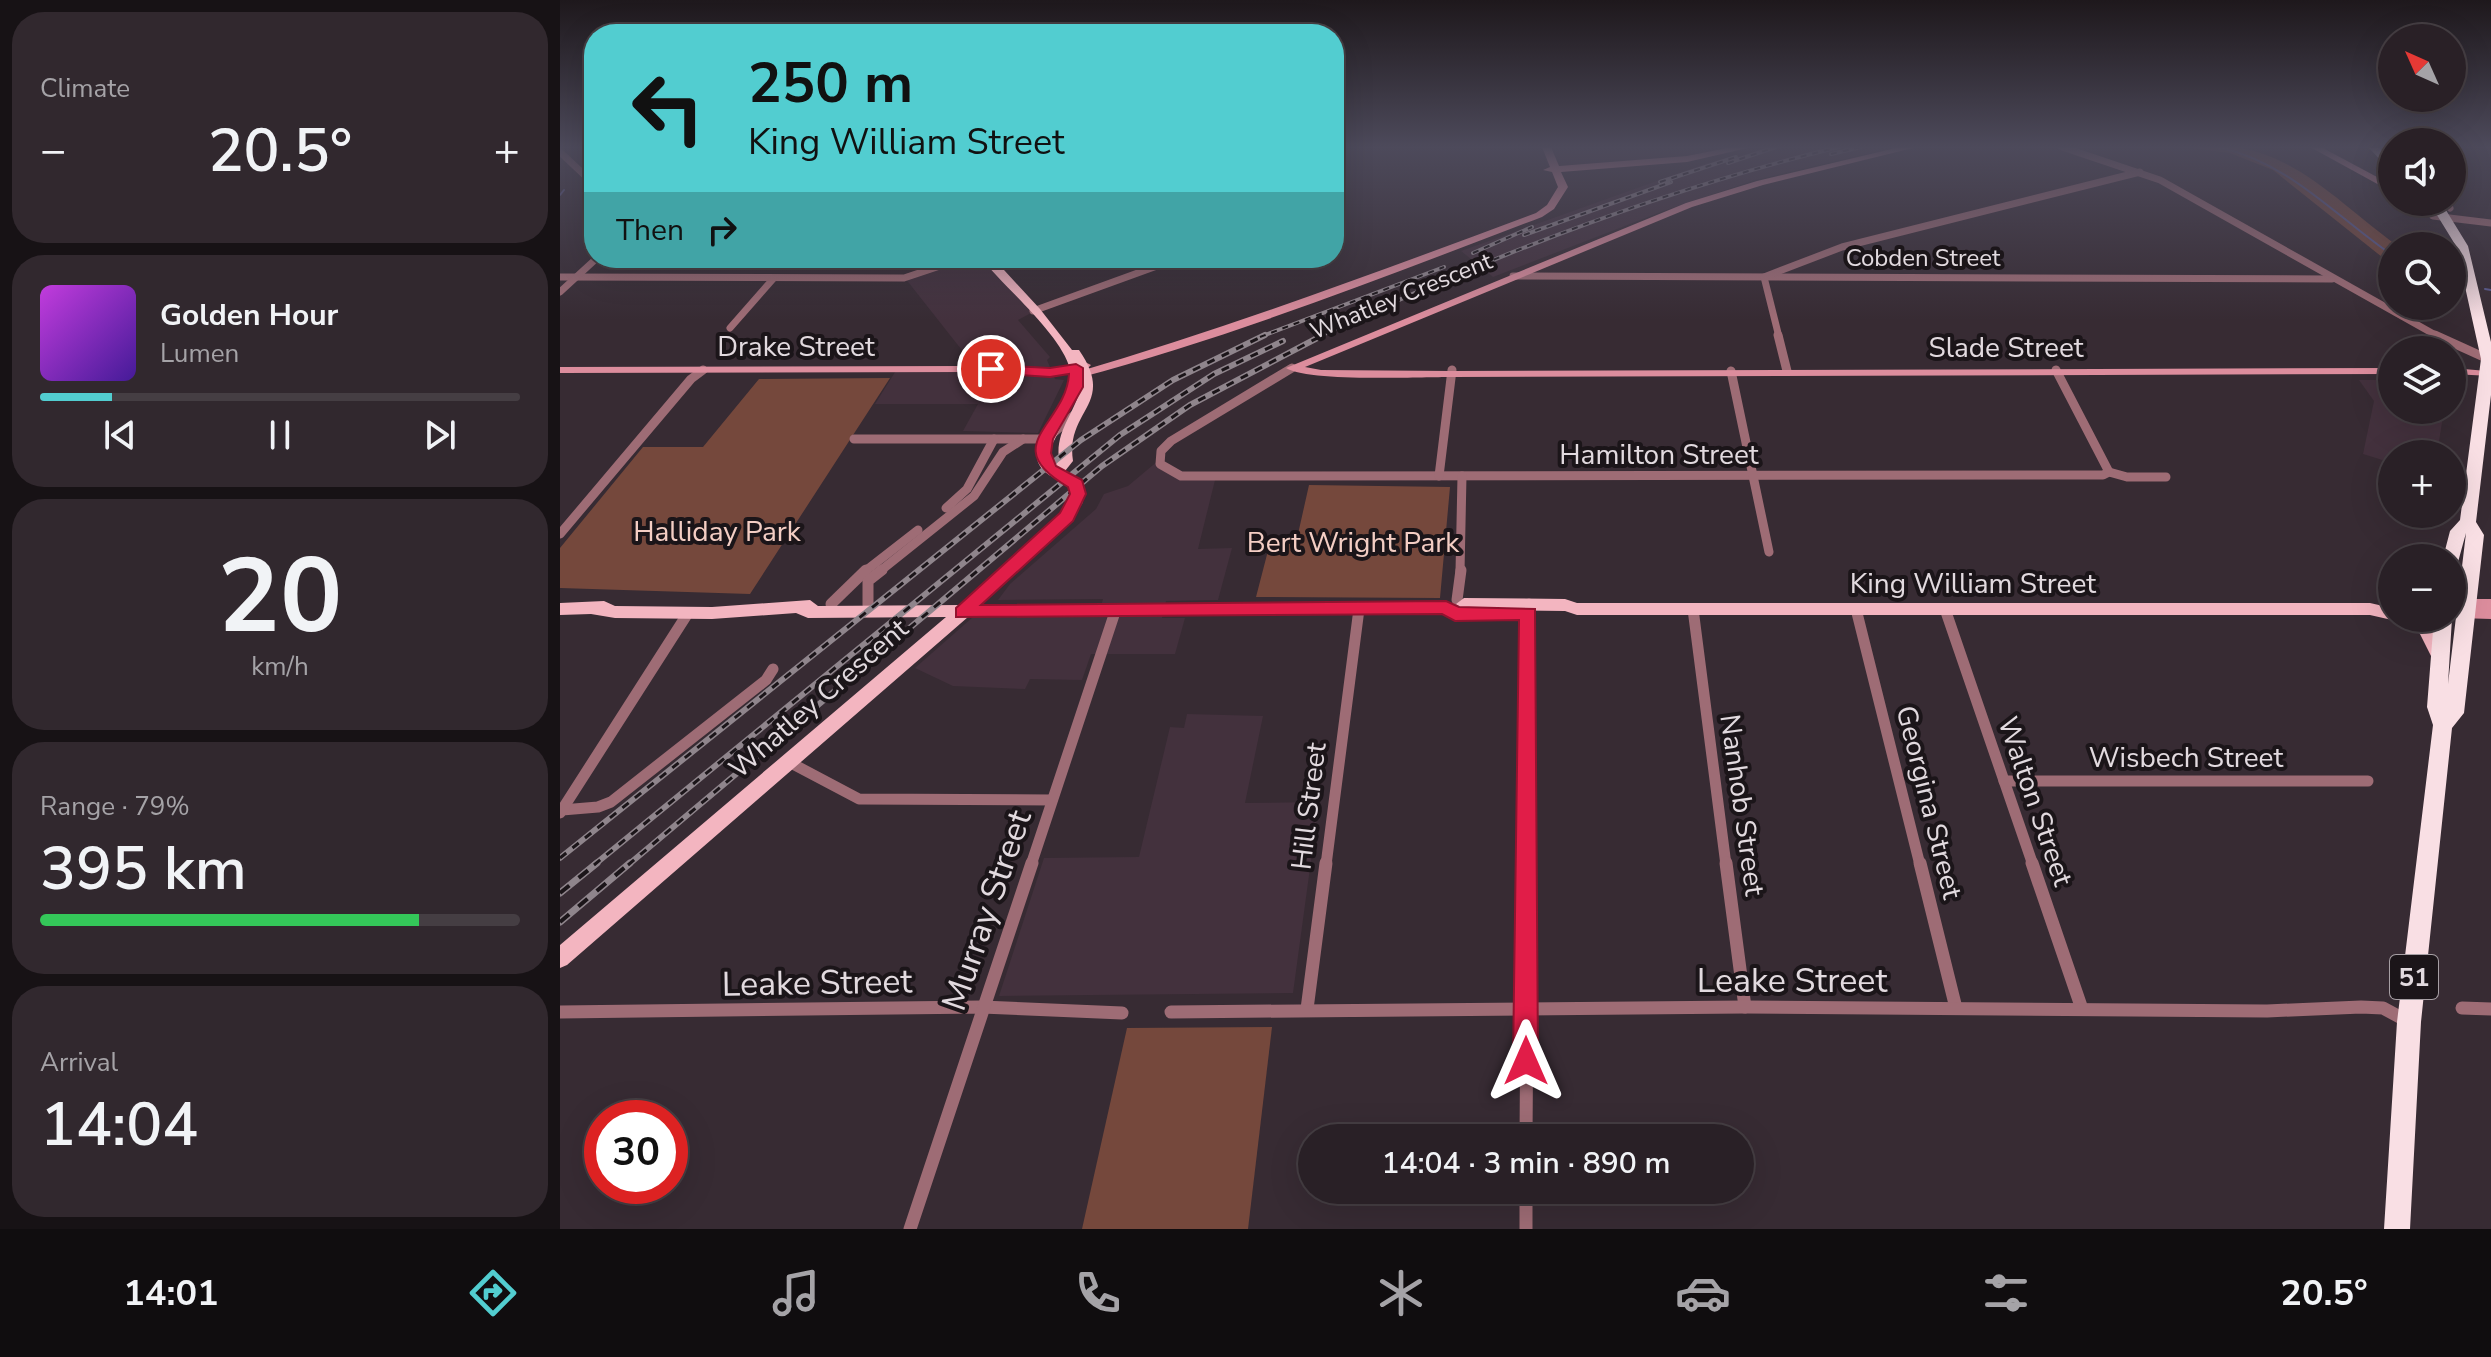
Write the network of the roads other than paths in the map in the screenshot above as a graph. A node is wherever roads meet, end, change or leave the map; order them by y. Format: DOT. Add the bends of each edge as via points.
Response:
graph roads {
  1 [pos="1551,204"];
  2 [pos="1691,204"];
  3 [pos="2011,204"];
  4 [pos="2202,204"];
  5 [pos="2466,216"];
  6 [pos="2491,223"];
  7 [pos="586,268"];
  8 [pos="934,268"];
  9 [pos="996,268"];
  10 [pos="1151,268"];
  11 [pos="2466,274"];
  12 [pos="1513,276"];
  13 [pos="560,277"];
  14 [pos="576,277"];
  15 [pos="1764,277"];
  16 [pos="773,279"];
  17 [pos="2332,279"];
  18 [pos="560,292"];
  19 [pos="1033,311"];
  20 [pos="730,328"];
  21 [pos="1297,366"];
  22 [pos="2488,368"];
  23 [pos="703,370"];
  24 [pos="1081,370"];
  25 [pos="2056,370"];
  26 [pos="2466,370"];
  27 [pos="560,371"];
  28 [pos="1731,371"];
  29 [pos="1787,371"];
  30 [pos="2378,371"];
  31 [pos="1451,372"];
  32 [pos="1079,411"];
  33 [pos="854,439"];
  34 [pos="994,439"];
  35 [pos="1023,439"];
  36 [pos="1046,439"];
  37 [pos="1159,460"];
  38 [pos="1058,471"];
  39 [pos="2109,472"];
  40 [pos="1756,475"];
  41 [pos="1439,476"];
  42 [pos="1462,476"];
  43 [pos="2166,477"];
  44 [pos="2468,522"];
  45 [pos="560,534"];
  46 [pos="2455,544"];
  47 [pos="1769,552"];
  48 [pos="2466,579"];
  49 [pos="2378,603"];
  50 [pos="831,604"];
  51 [pos="2491,604"];
  52 [pos="868,605"];
  53 [pos="1457,606"];
  54 [pos="738,608"];
  55 [pos="800,608"];
  56 [pos="967,608"];
  57 [pos="1529,608"];
  58 [pos="2466,608"];
  59 [pos="560,609"];
  60 [pos="596,609"];
  61 [pos="1116,609"];
  62 [pos="1359,609"];
  63 [pos="1693,609"];
  64 [pos="1856,609"];
  65 [pos="1945,609"];
  66 [pos="2370,609"];
  67 [pos="2466,610"];
  68 [pos="2378,611"];
  69 [pos="688,613"];
  70 [pos="2491,614"];
  71 [pos="2427,632"];
  72 [pos="2442,632"];
  73 [pos="2458,632"];
  74 [pos="2440,657"];
  75 [pos="773,669"];
  76 [pos="2443,725"];
  77 [pos="787,761"];
  78 [pos="2004,781"];
  79 [pos="2368,781"];
  80 [pos="1052,800"];
  81 [pos="561,811"];
  82 [pos="560,958"];
  83 [pos="982,1007"];
  84 [pos="1745,1007"];
  85 [pos="1956,1008"];
  86 [pos="2462,1008"];
  87 [pos="1307,1009"];
  88 [pos="2082,1009"];
  89 [pos="2491,1009"];
  90 [pos="1526,1010"];
  91 [pos="560,1012"];
  92 [pos="1171,1012"];
  93 [pos="1122,1013"];
  94 [pos="2409,1022"];
  95 [pos="1526,1124"];
  96 [pos="1526,1204"];
  97 [pos="910,1229"];
  98 [pos="1526,1229"];
  99 [pos="2397,1229"];
  1 -- 24 [label="street, Drake Street" via="1516,226 1178,346"];
  2 -- 12 [label="street, Whatley Crescent"];
  3 -- 15 [label="street" via="1842,247"];
  4 -- 17 [label="street"];
  5 -- 6 [label="street"];
  7 -- 14 [label="street"];
  8 -- 16 [label="street" via="904,278"];
  9 -- 19 [label="main road"];
  10 -- 19 [label="street"];
  11 -- 22 [label="highway, 51"];
  12 -- 15 [label="street, Cobden Street"];
  12 -- 21 [label="street, Whatley Crescent"];
  13 -- 14 [label="street"];
  14 -- 16 [label="street"];
  14 -- 18 [label="street"];
  15 -- 17 [label="street, Cobden Street"];
  15 -- 29 [label="street"];
  16 -- 20 [label="street"];
  17 -- 22 [label="street"];
  19 -- 24 [label="main road"];
  21 -- 31 [label="street, Slade Street" via="1321,373"];
  21 -- 37 [label="street, Whatley Crescent" via="1171,441"];
  22 -- 26 [label="street"];
  22 -- 44 [label="highway, 51"];
  23 -- 24 [label="street, Drake Street"];
  23 -- 27 [label="street, Drake Street"];
  23 -- 45 [label="street"];
  24 -- 32 [label="main road"];
  24 -- 36 [label="main road"];
  25 -- 29 [label="street, Slade Street"];
  25 -- 30 [label="street, Slade Street"];
  25 -- 39 [label="street"];
  28 -- 29 [label="street, Slade Street"];
  28 -- 31 [label="street, Slade Street"];
  28 -- 40 [label="street"];
  31 -- 41 [label="street"];
  32 -- 36 [label="street"];
  32 -- 38 [label="main road" via="1065,438 1066,461"];
  33 -- 34 [label="street"];
  34 -- 35 [label="street"];
  34 -- 50 [label="street" via="961,496"];
  35 -- 36 [label="street"];
  35 -- 52 [label="street" via="998,454 974,496 868,581"];
  36 -- 38 [label="main road, Whatley Crescent" via="1044,460"];
  37 -- 41 [label="street, Hamilton Street" via="1164,469 1181,476"];
  38 -- 56 [label="main road, Whatley Crescent" via="1076,484 1078,494 1067,517"];
  39 -- 40 [label="street, Hamilton Street"];
  39 -- 43 [label="street, Hamilton Street"];
  40 -- 42 [label="street, Hamilton Street"];
  40 -- 47 [label="street"];
  41 -- 42 [label="street, Hamilton Street"];
  42 -- 53 [label="street"];
  44 -- 46 [label="highway, 51" via="2458,531"];
  44 -- 48 [label="highway, 51" via="2476,535"];
  49 -- 66 [label="main road, King William Street"];
  50 -- 52 [label="main road"];
  50 -- 55 [label="main road"];
  51 -- 58 [label="street"];
  52 -- 56 [label="main road"];
  53 -- 57 [label="main road, King William Street"];
  53 -- 62 [label="main road, King William Street"];
  54 -- 55 [label="main road"];
  54 -- 60 [label="main road"];
  54 -- 69 [label="main road"];
  55 -- 56 [label="main road"];
  56 -- 61 [label="main road, King William Street"];
  56 -- 61 [label="main road, King William Street" via="1096,604"];
  56 -- 77 [label="main road, Whatley Crescent"];
  57 -- 63 [label="main road, King William Street" via="1568,614 1577,609"];
  57 -- 90 [label="street"];
  59 -- 60 [label="main road"];
  60 -- 69 [label="main road"];
  61 -- 62 [label="main road, King William Street"];
  61 -- 80 [label="street, Murray Street"];
  62 -- 87 [label="street, Hill Street"];
  63 -- 64 [label="main road, King William Street"];
  63 -- 84 [label="street, Nanhob Street"];
  64 -- 65 [label="main road, King William Street"];
  64 -- 85 [label="street, Georgina Street"];
  65 -- 66 [label="main road, King William Street"];
  65 -- 78 [label="street, Walton Street"];
  66 -- 68 [label="main road, King William Street"];
  67 -- 70 [label="street"];
  69 -- 81 [label="street"];
  71 -- 74 [label="main road"];
  72 -- 74 [label="highway, 51"];
  73 -- 76 [label="highway, 51" via="2454,713"];
  74 -- 76 [label="highway, 51" via="2437,707"];
  75 -- 81 [label="street" via="627,791 598,807"];
  76 -- 94 [label="highway, 51"];
  77 -- 80 [label="street" via="859,799"];
  77 -- 82 [label="main road, Whatley Crescent"];
  78 -- 79 [label="street, Wisbech Street"];
  78 -- 88 [label="street, Walton Street"];
  80 -- 83 [label="street, Murray Street"];
  83 -- 91 [label="street, Leake Street"];
  83 -- 93 [label="street, Leake Street"];
  83 -- 97 [label="street, Murray Street"];
  84 -- 85 [label="street, Leake Street"];
  84 -- 90 [label="street, Leake Street"];
  85 -- 88 [label="street, Leake Street"];
  86 -- 89 [label="street"];
  87 -- 90 [label="street, Leake Street"];
  87 -- 92 [label="street, Leake Street"];
  88 -- 94 [label="street, Leake Street" via="2383,1008"];
  90 -- 95 [label="street"];
  94 -- 99 [label="highway, 51"];
  96 -- 98 [label="street"];
}
